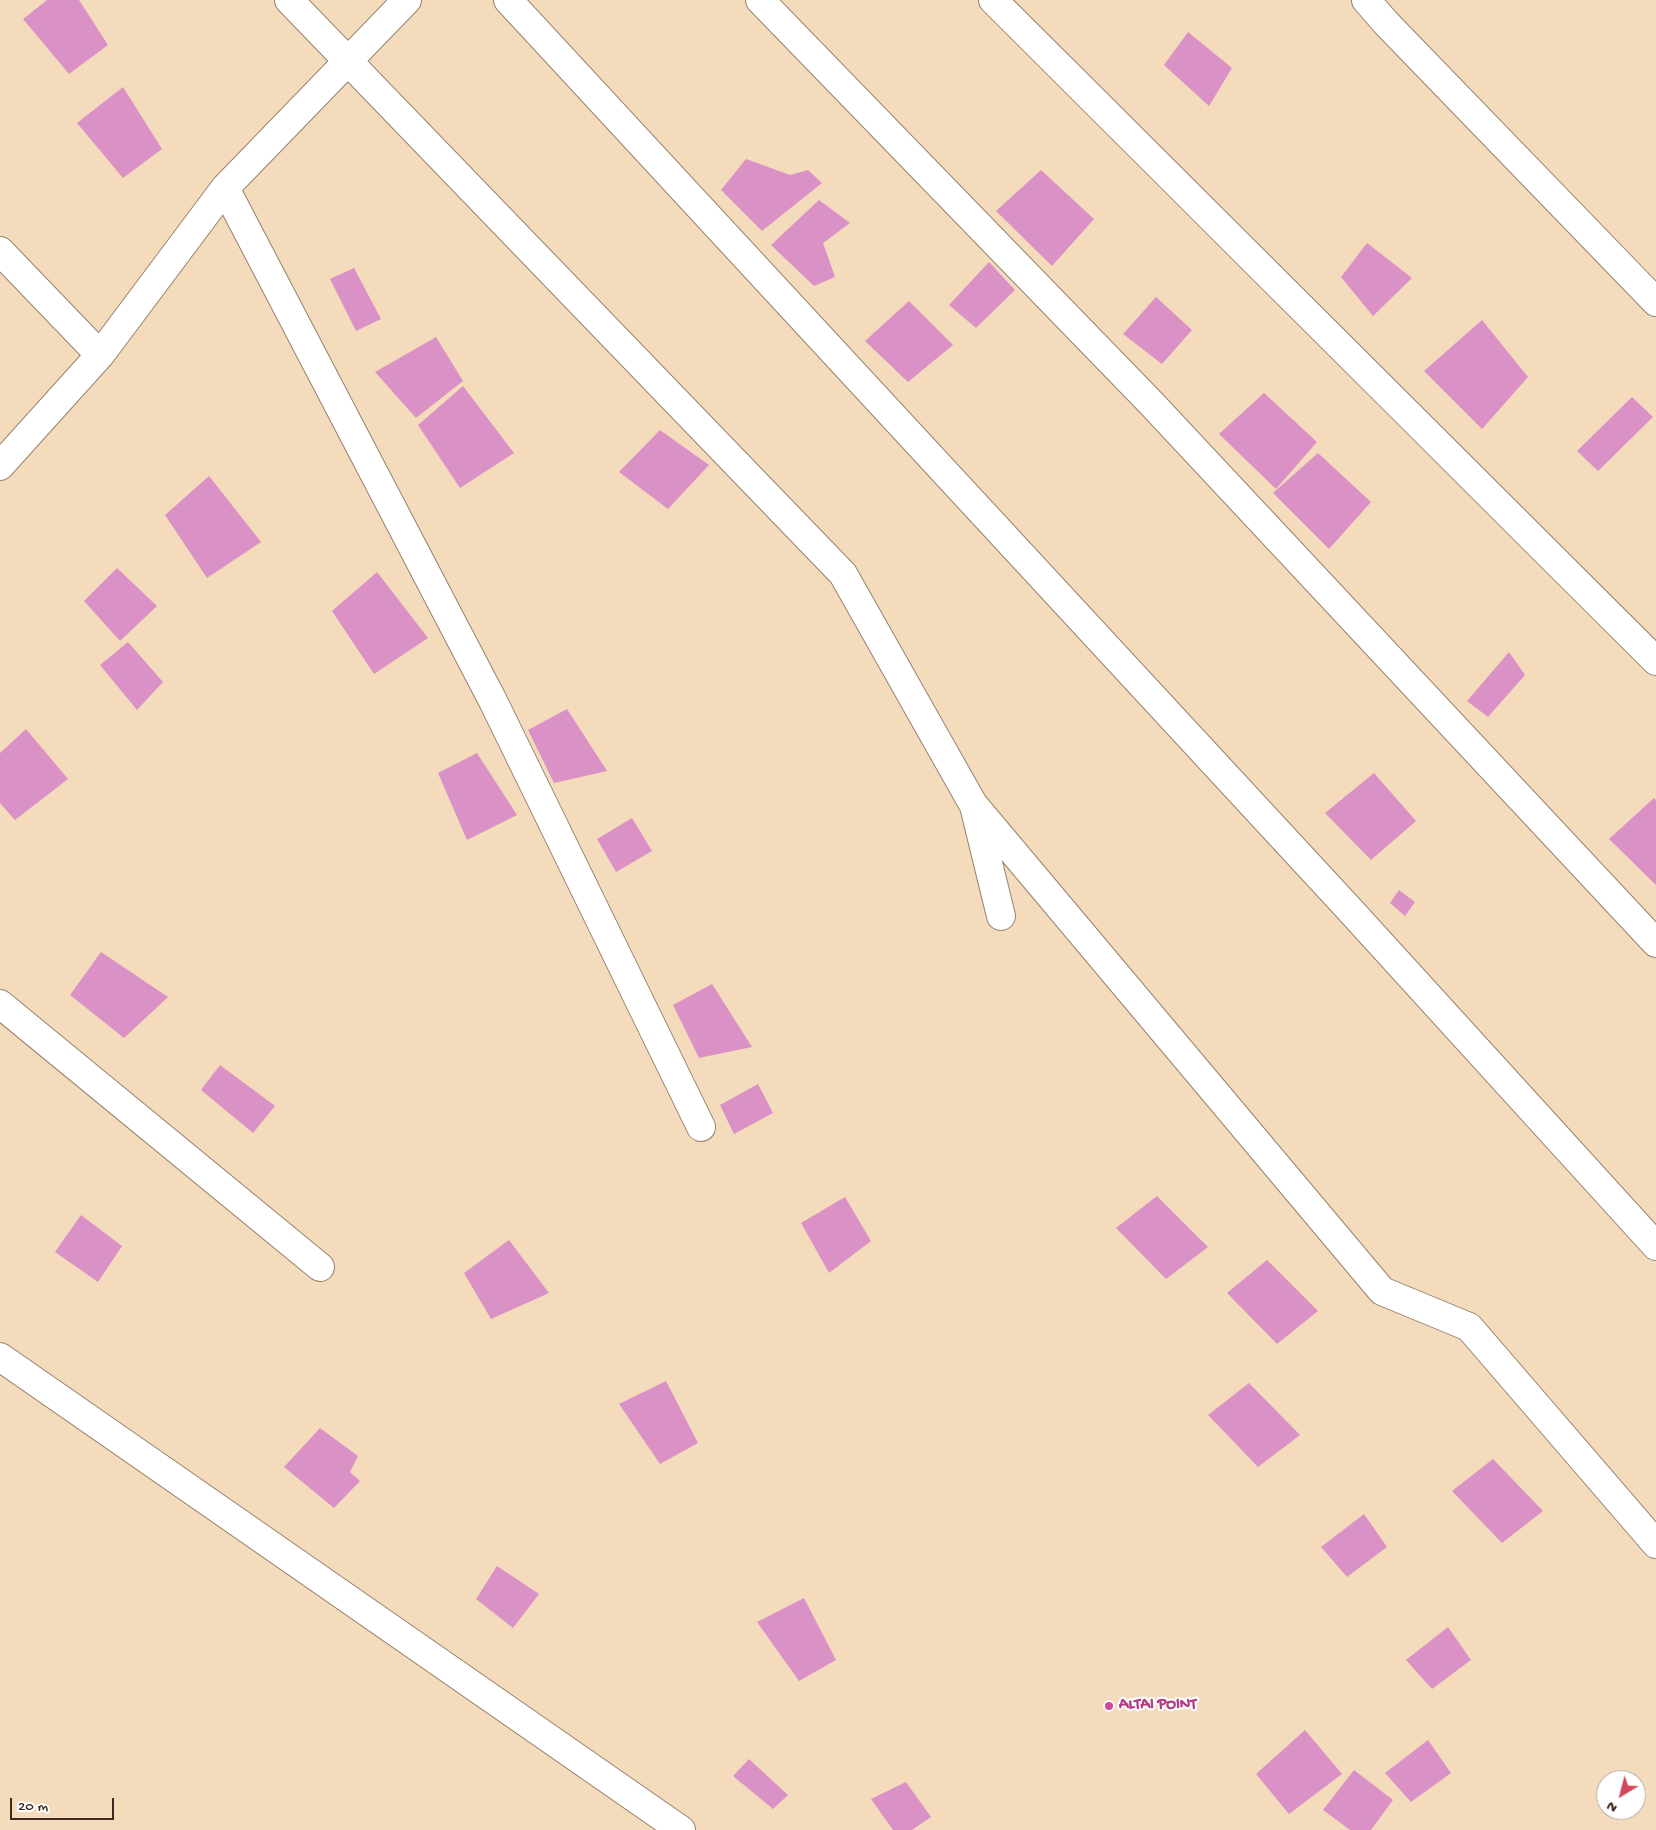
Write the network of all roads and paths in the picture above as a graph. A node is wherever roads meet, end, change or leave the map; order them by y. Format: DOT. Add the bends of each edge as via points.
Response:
graph roads {
  1 [pos="289,0"];
  2 [pos="407,0"];
  3 [pos="508,0"];
  4 [pos="760,0"];
  5 [pos="993,0"];
  6 [pos="1366,0"];
  7 [pos="347,61"];
  8 [pos="225,188"];
  9 [pos="0,251"];
  10 [pos="1656,302"];
  11 [pos="100,355"];
  12 [pos="0,466"];
  13 [pos="1656,661"];
  14 [pos="973,804"];
  15 [pos="1001,916"];
  16 [pos="1656,943"];
  17 [pos="0,1004"];
  18 [pos="701,1127"];
  19 [pos="1656,1246"];
  20 [pos="320,1267"];
  21 [pos="0,1357"];
  22 [pos="1656,1544"];
  23 [pos="681,1830"];
  1 -- 7 [label="street"];
  2 -- 7 [label="street"];
  3 -- 19 [label="street" via="1351,911"];
  4 -- 16 [label="street" via="1151,404"];
  5 -- 13 [label="street"];
  6 -- 10 [label="street"];
  7 -- 8 [label="street"];
  7 -- 14 [label="street" via="843,574"];
  8 -- 11 [label="street"];
  8 -- 18 [label="street" via="493,701"];
  9 -- 11 [label="street"];
  11 -- 12 [label="street"];
  14 -- 15 [label="street"];
  14 -- 22 [label="street" via="1382,1291 1469,1327"];
  17 -- 20 [label="street"];
  21 -- 23 [label="street"];
}
